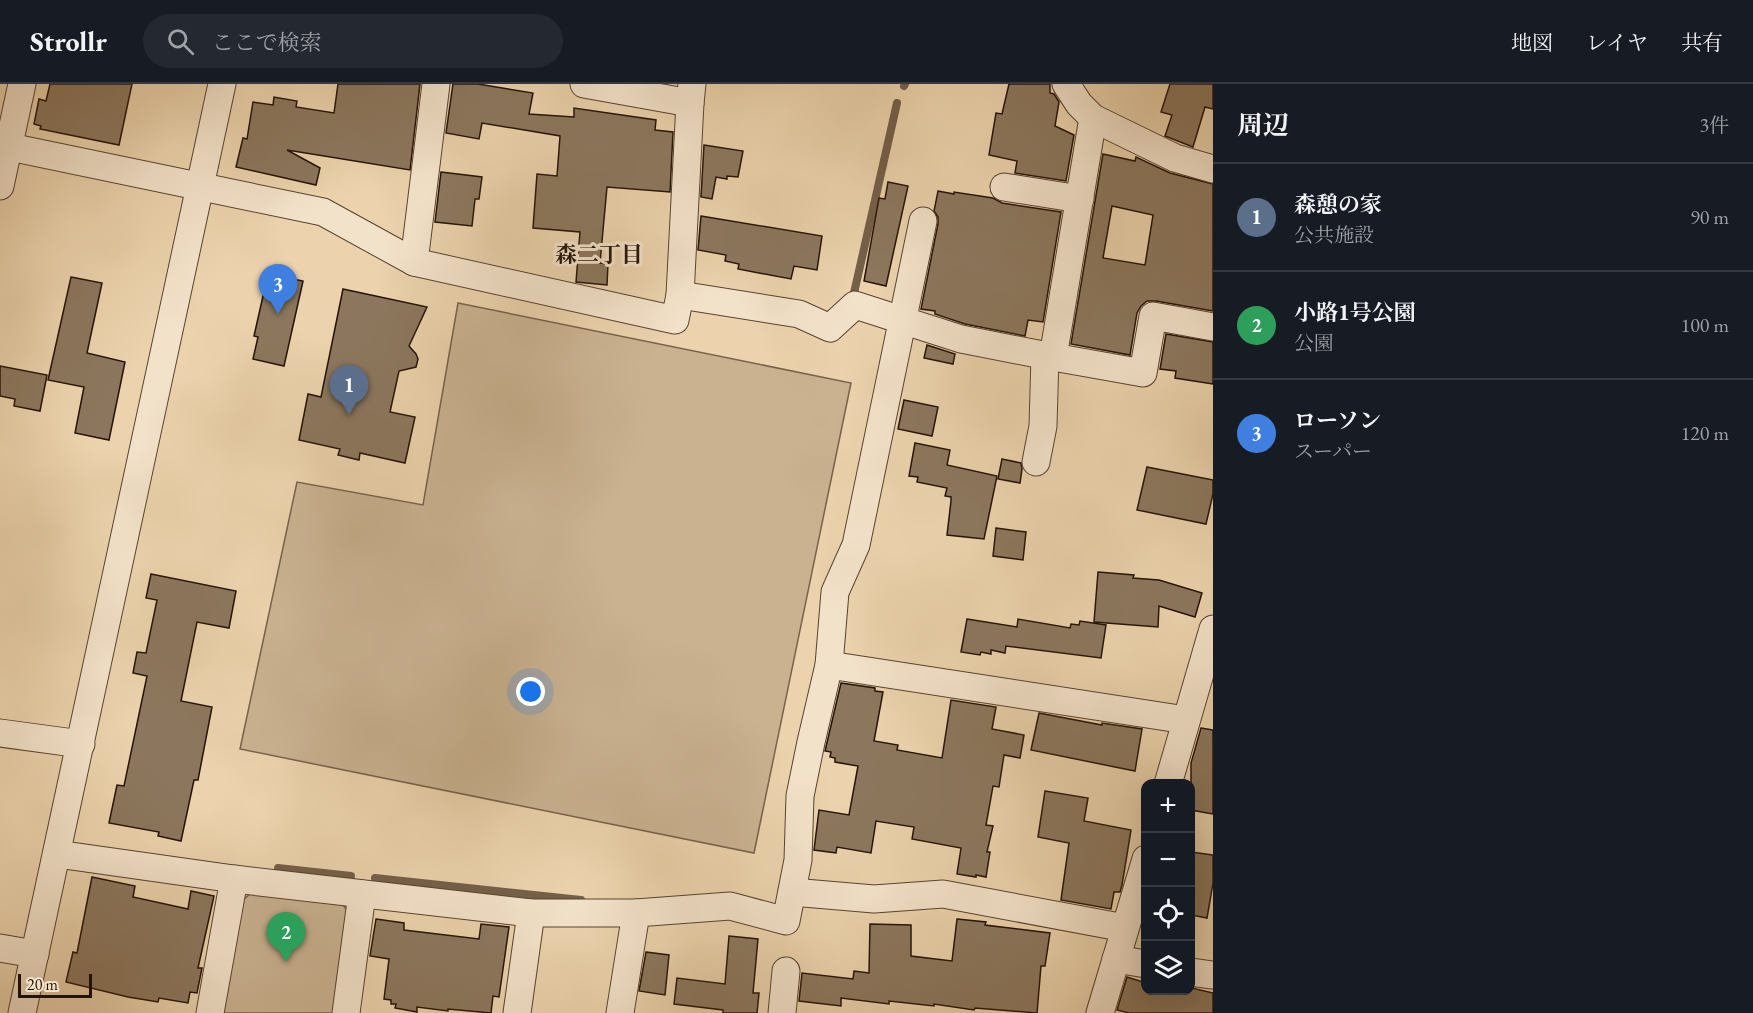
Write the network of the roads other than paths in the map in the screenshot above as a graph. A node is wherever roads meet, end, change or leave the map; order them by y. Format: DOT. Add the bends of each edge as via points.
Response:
graph roads {
  1 [pos="22,84"];
  2 [pos="222,84"];
  3 [pos="435,84"];
  4 [pos="584,84"];
  5 [pos="1066,84"];
  6 [pos="691,93"];
  7 [pos="1093,118"];
  8 [pos="4,146"];
  9 [pos="1213,169"];
  10 [pos="0,186"];
  11 [pos="200,187"];
  12 [pos="1004,187"];
  13 [pos="1080,199"];
  14 [pos="923,221"];
  15 [pos="414,262"];
  16 [pos="677,308"];
  17 [pos="902,319"];
  18 [pos="1213,327"];
  19 [pos="1049,356"];
  20 [pos="1036,462"];
  21 [pos="1213,629"];
  22 [pos="829,665"];
  23 [pos="1205,682"];
  24 [pos="1186,720"];
  25 [pos="0,733"];
  26 [pos="81,744"];
  27 [pos="1168,779"];
  28 [pos="57,854"];
  29 [pos="1141,875"];
  30 [pos="234,879"];
  31 [pos="792,892"];
  32 [pos="362,894"];
  33 [pos="531,913"];
  34 [pos="636,913"];
  35 [pos="1125,928"];
  36 [pos="0,948"];
  37 [pos="35,954"];
  38 [pos="1116,959"];
  39 [pos="1141,963"];
  40 [pos="786,970"];
  41 [pos="1195,973"];
  42 [pos="1213,975"];
  43 [pos="22,1013"];
  44 [pos="210,1013"];
  45 [pos="346,1013"];
  46 [pos="517,1013"];
  47 [pos="620,1013"];
  48 [pos="782,1013"];
  49 [pos="1100,1013"];
  1 -- 8 [label="street"];
  2 -- 11 [label="street"];
  3 -- 15 [label="street"];
  4 -- 6 [label="street"];
  5 -- 7 [label="street"];
  6 -- 16 [label="street"];
  7 -- 9 [label="street" via="1174,158"];
  7 -- 13 [label="street"];
  8 -- 10 [label="street"];
  8 -- 11 [label="street"];
  11 -- 15 [label="street" via="323,212"];
  11 -- 26 [label="street"];
  12 -- 13 [label="street"];
  13 -- 19 [label="street"];
  14 -- 17 [label="street"];
  15 -- 16 [label="street"];
  16 -- 17 [label="street" via="799,314 830,328 855,305"];
  17 -- 19 [label="street" via="961,339"];
  17 -- 22 [label="street" via="856,545 835,592"];
  18 -- 19 [label="street" via="1153,316 1143,373"];
  19 -- 20 [label="street"];
  21 -- 23 [label="street"];
  22 -- 24 [label="street"];
  22 -- 31 [label="street" via="800,796 798,860"];
  23 -- 24 [label="street"];
  24 -- 27 [label="street"];
  25 -- 26 [label="street"];
  26 -- 28 [label="street"];
  28 -- 30 [label="street"];
  28 -- 37 [label="street"];
  29 -- 35 [label="street"];
  30 -- 32 [label="street"];
  30 -- 44 [label="street"];
  31 -- 34 [label="street" via="786,921 730,906"];
  31 -- 35 [label="street" via="874,899 943,894"];
  32 -- 33 [label="street"];
  32 -- 45 [label="street"];
  33 -- 34 [label="street"];
  33 -- 46 [label="street"];
  34 -- 47 [label="street"];
  35 -- 38 [label="street"];
  36 -- 37 [label="street"];
  37 -- 43 [label="street"];
  38 -- 39 [label="street"];
  38 -- 49 [label="street"];
  40 -- 48 [label="street"];
  41 -- 42 [label="street"];
}
